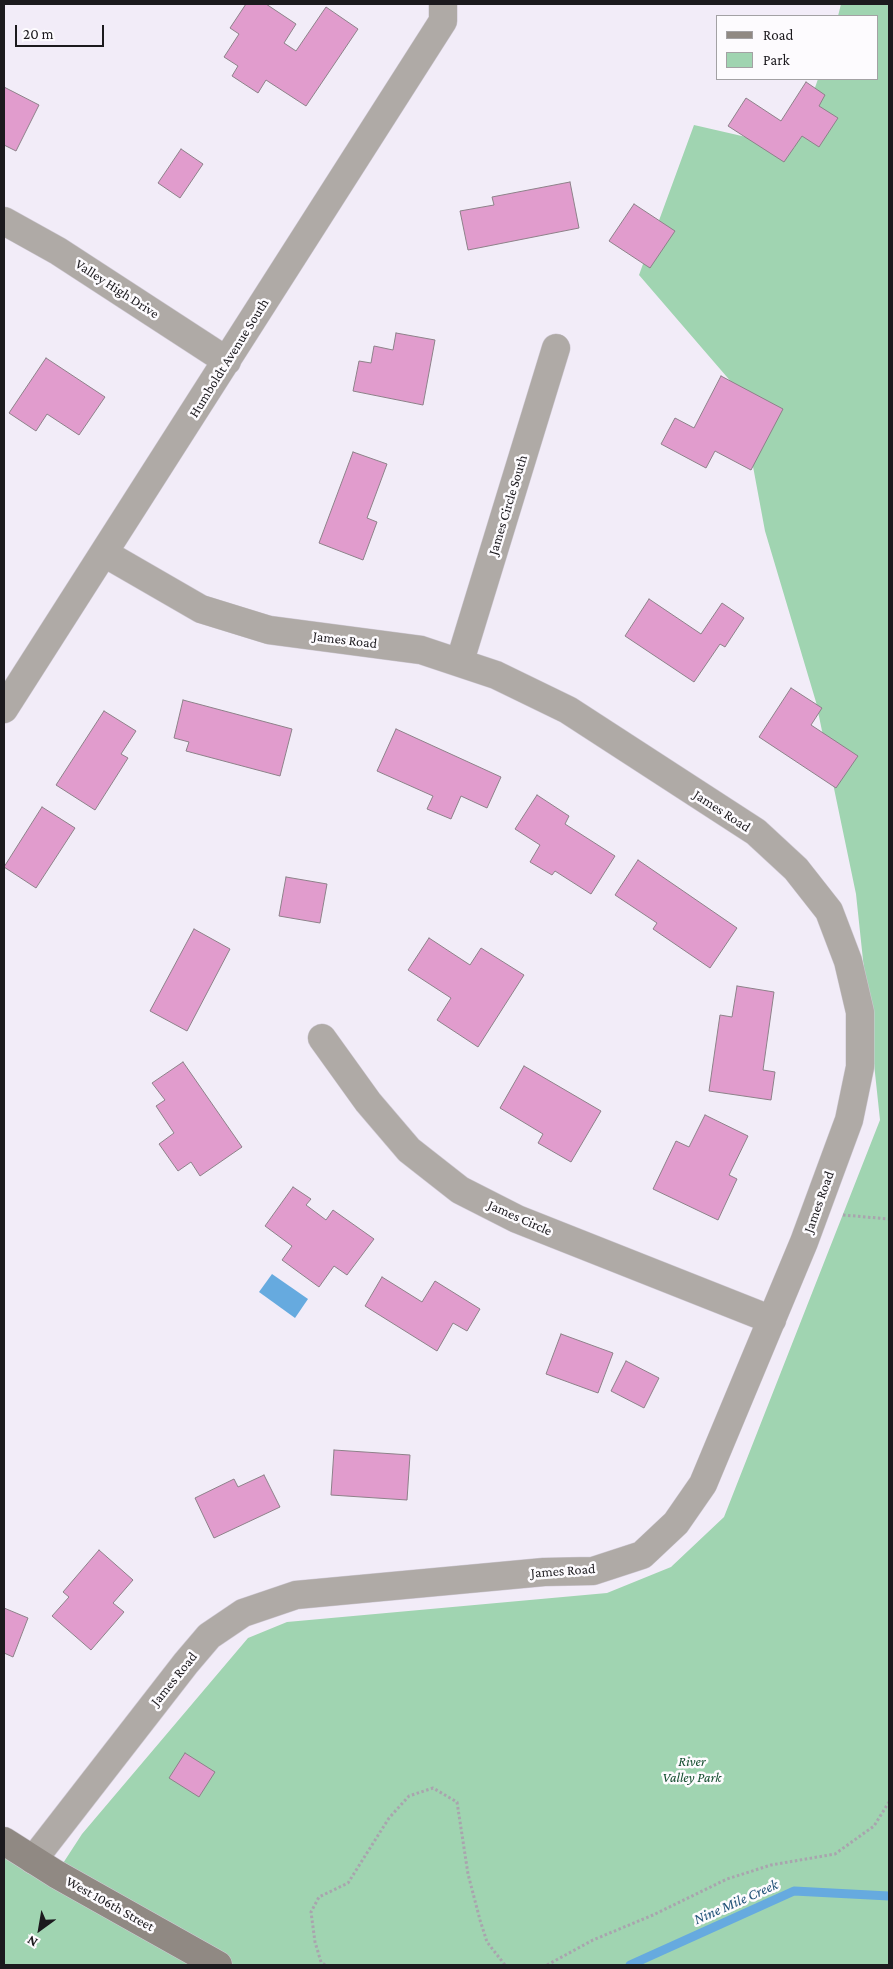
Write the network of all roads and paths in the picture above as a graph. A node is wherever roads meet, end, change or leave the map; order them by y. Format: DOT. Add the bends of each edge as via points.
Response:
graph roads {
  1 [pos="443,4"];
  2 [pos="4,221"];
  3 [pos="556,348"];
  4 [pos="227,361"];
  5 [pos="104,553"];
  6 [pos="460,661"];
  7 [pos="4,709"];
  8 [pos="322,1038"];
  9 [pos="815,1212"];
  10 [pos="889,1219"];
  11 [pos="772,1320"];
  12 [pos="889,1802"];
  13 [pos="4,1841"];
  14 [pos="33,1860"];
  15 [pos="218,1965"];
  16 [pos="325,1965"];
  17 [pos="505,1965"];
  18 [pos="547,1965"];
  1 -- 4 [label="street, Humboldt Avenue South" via="443,21"];
  2 -- 4 [label="street, Valley High Drive" via="58,250"];
  3 -- 6 [label="street, James Circle South"];
  4 -- 5 [label="street, Humboldt Avenue South"];
  5 -- 6 [label="street, James Road" via="209,612 269,630 421,650"];
  5 -- 7 [label="street, Humboldt Avenue South"];
  6 -- 9 [label="street, James Road" via="568,710 756,832 796,868 829,911 848,961 860,1012 860,1067 849,1120"];
  8 -- 11 [label="street, James Circle" via="368,1102 410,1150 460,1190 517,1219"];
  9 -- 10 [label="path"];
  9 -- 11 [label="street, James Road"];
  11 -- 14 [label="street, James Road" via="703,1484 676,1523 642,1554 594,1571 544,1572 296,1595 243,1613 209,1636 186,1663"];
  12 -- 18 [label="path" via="874,1826 835,1854 771,1865 726,1879 593,1940"];
  13 -- 14 [label="street, West 106th Street"];
  14 -- 15 [label="street, West 106th Street"];
  16 -- 17 [label="path" via="315,1942 311,1912 319,1897 348,1883 389,1818 409,1796 433,1788 457,1802 468,1874 480,1920 487,1942"];
}
